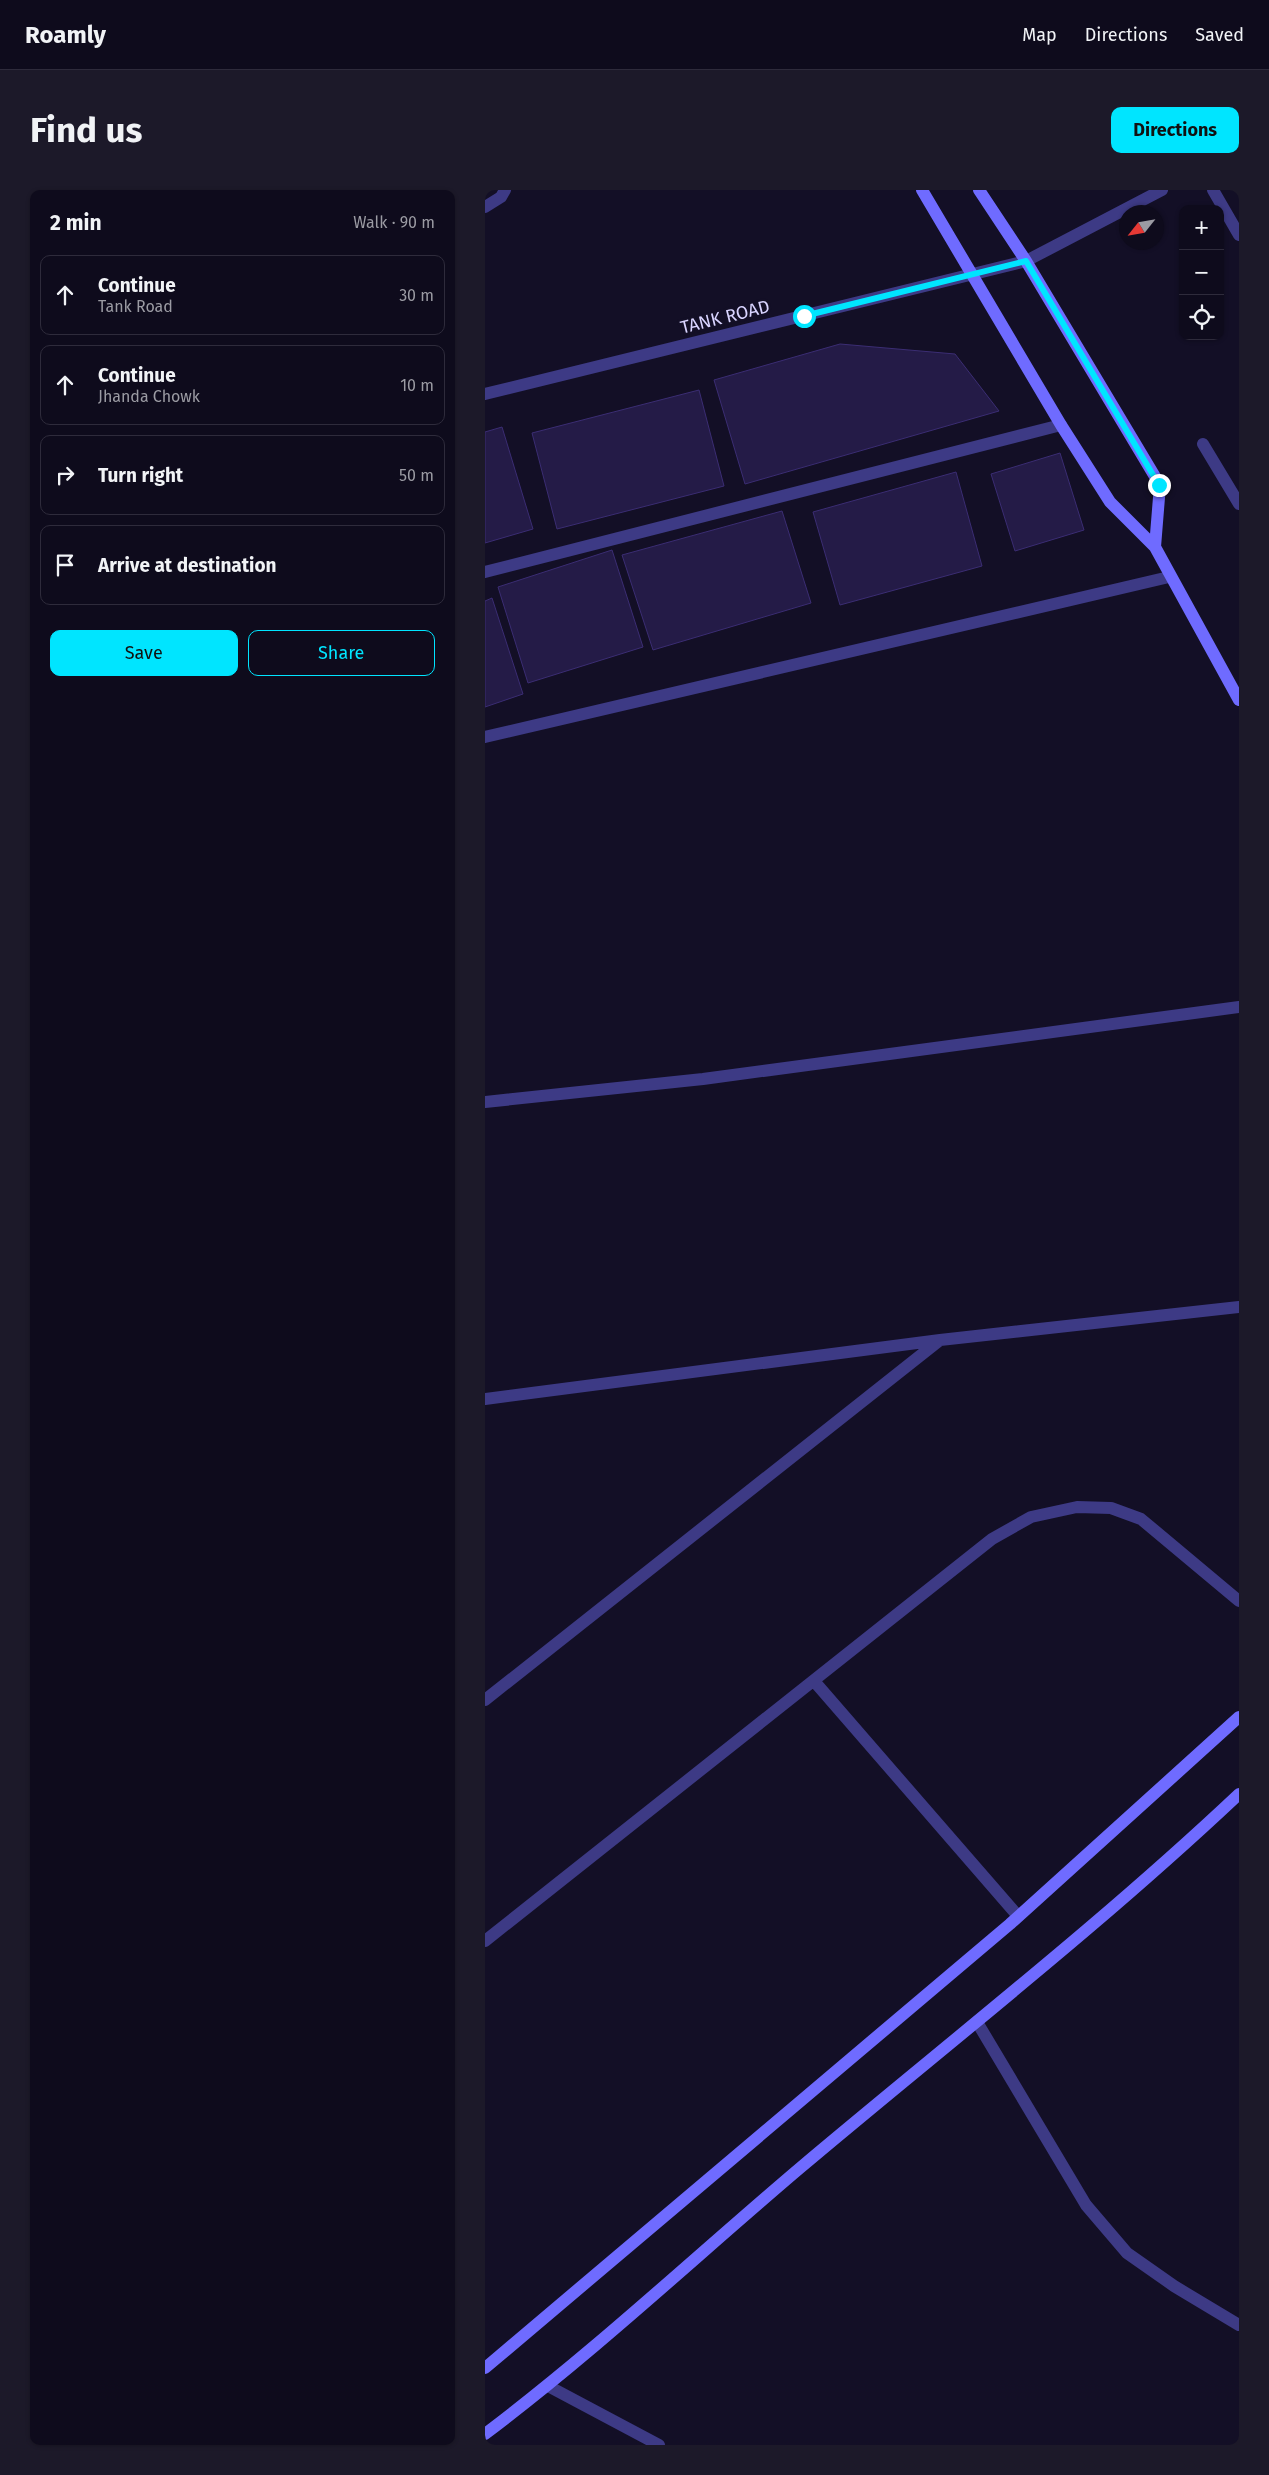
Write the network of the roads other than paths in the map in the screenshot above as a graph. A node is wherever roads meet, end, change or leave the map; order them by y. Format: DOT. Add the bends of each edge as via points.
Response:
graph roads {
  1 [pos="505,190"];
  2 [pos="922,190"];
  3 [pos="979,190"];
  4 [pos="1162,190"];
  5 [pos="1213,190"];
  6 [pos="485,206"];
  7 [pos="1239,235"];
  8 [pos="1026,261"];
  9 [pos="973,274"];
  10 [pos="485,394"];
  11 [pos="1061,424"];
  12 [pos="1203,444"];
  13 [pos="1239,504"];
  14 [pos="1155,547"];
  15 [pos="485,572"];
  16 [pos="1169,577"];
  17 [pos="1239,700"];
  18 [pos="485,737"];
  19 [pos="1239,1007"];
  20 [pos="485,1102"];
  21 [pos="1239,1307"];
  22 [pos="939,1340"];
  23 [pos="485,1399"];
  24 [pos="1239,1601"];
  25 [pos="814,1680"];
  26 [pos="486,1697"];
  27 [pos="1239,1717"];
  28 [pos="1239,1794"];
  29 [pos="1019,1916"];
  30 [pos="485,1941"];
  31 [pos="977,2022"];
  32 [pos="1239,2325"];
  33 [pos="485,2368"];
  34 [pos="548,2386"];
  35 [pos="485,2434"];
  36 [pos="659,2445"];
  1 -- 6 [label="street" via="501,197"];
  2 -- 9 [label="main road"];
  3 -- 8 [label="main road"];
  4 -- 8 [label="street, TANK ROAD"];
  5 -- 7 [label="street"];
  8 -- 9 [label="street, TANK ROAD"];
  8 -- 14 [label="main road" via="1159,485"];
  9 -- 10 [label="street, TANK ROAD"];
  9 -- 11 [label="main road"];
  11 -- 14 [label="main road" via="1110,502"];
  11 -- 15 [label="street"];
  12 -- 13 [label="street"];
  14 -- 16 [label="main road"];
  16 -- 17 [label="main road"];
  16 -- 18 [label="street"];
  19 -- 20 [label="street" via="703,1079"];
  21 -- 22 [label="street"];
  22 -- 23 [label="street"];
  22 -- 26 [label="street"];
  24 -- 25 [label="street" via="1141,1519 1111,1508 1077,1506 1031,1517 992,1539"];
  25 -- 29 [label="street"];
  25 -- 30 [label="street"];
  27 -- 29 [label="main road"];
  28 -- 31 [label="main road" via="1189,1841"];
  29 -- 33 [label="main road"];
  31 -- 32 [label="street" via="1086,2205 1127,2253 1173,2286"];
  31 -- 34 [label="main road" via="800,2168"];
  34 -- 35 [label="main road"];
  34 -- 36 [label="street"];
}
